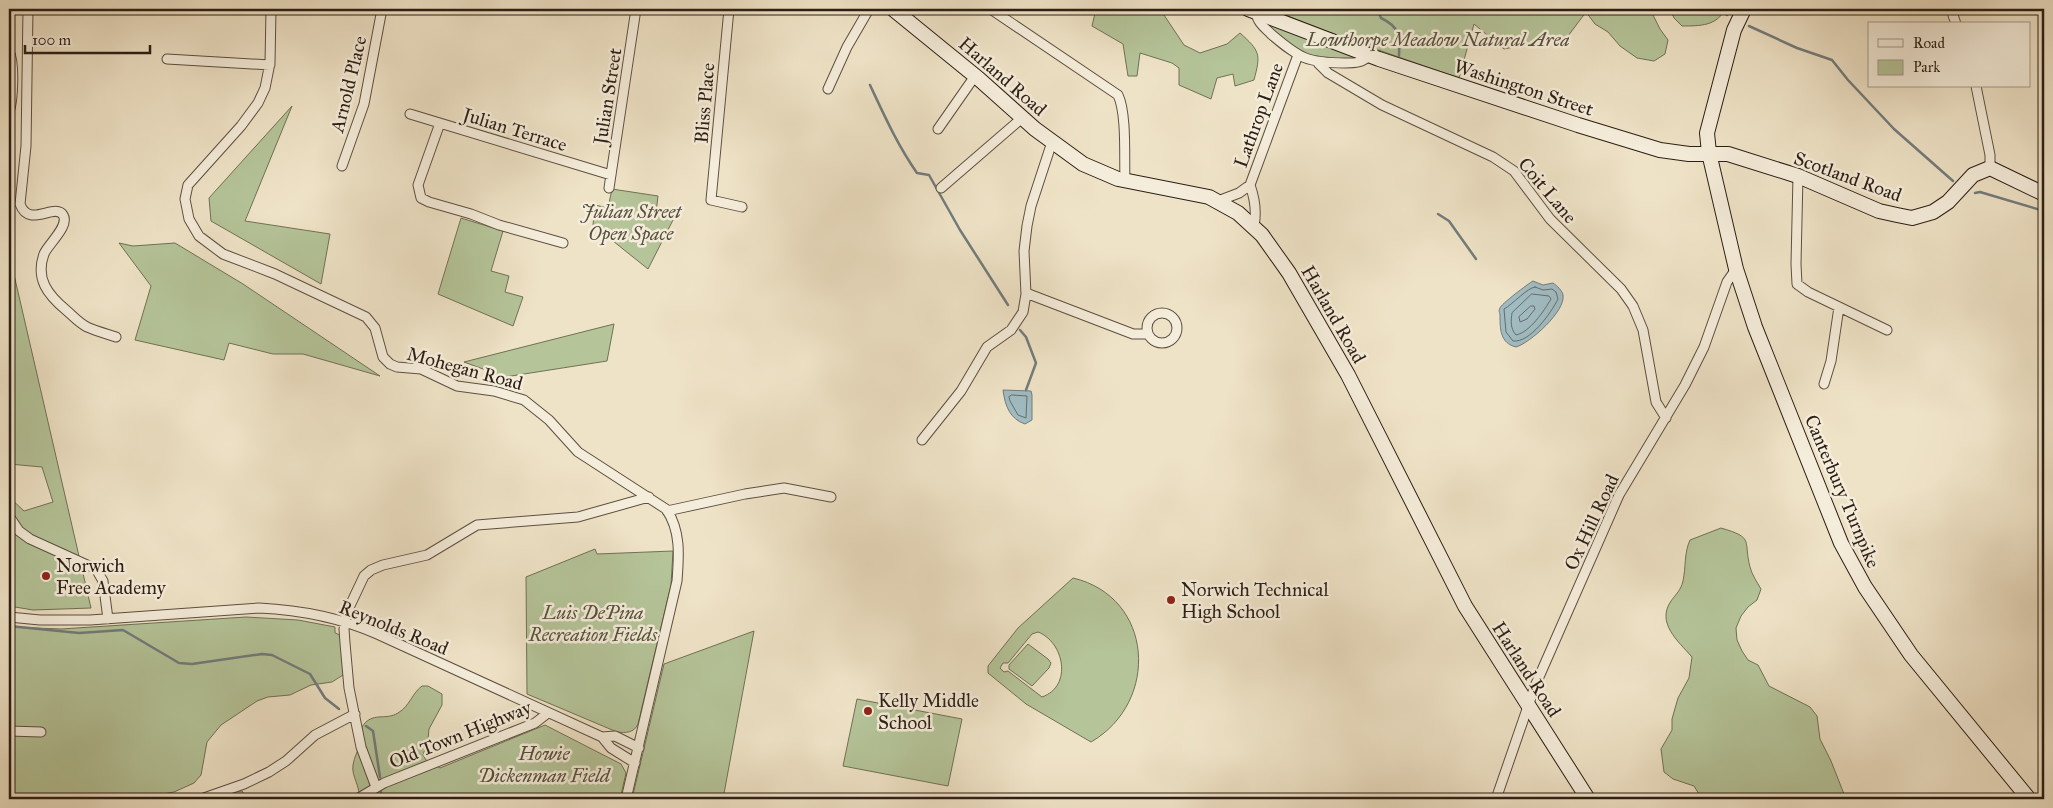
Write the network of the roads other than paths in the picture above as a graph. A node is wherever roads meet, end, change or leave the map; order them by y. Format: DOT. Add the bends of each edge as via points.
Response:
graph roads {
  1 [pos="28,9"];
  2 [pos="271,9"];
  3 [pos="382,9"];
  4 [pos="636,9"];
  5 [pos="729,9"];
  6 [pos="869,9"];
  7 [pos="892,9"];
  8 [pos="1744,9"];
  9 [pos="1951,9"];
  10 [pos="992,10"];
  11 [pos="1252,10"];
  12 [pos="1955,22"];
  13 [pos="9,52"];
  14 [pos="1298,55"];
  15 [pos="1370,55"];
  16 [pos="167,59"];
  17 [pos="1318,63"];
  18 [pos="270,65"];
  19 [pos="975,76"];
  20 [pos="1976,88"];
  21 [pos="828,89"];
  22 [pos="9,113"];
  23 [pos="410,114"];
  24 [pos="1022,118"];
  25 [pos="440,123"];
  26 [pos="938,129"];
  27 [pos="1052,142"];
  28 [pos="1709,154"];
  29 [pos="342,166"];
  30 [pos="1990,168"];
  31 [pos="611,175"];
  32 [pos="1798,176"];
  33 [pos="1125,180"];
  34 [pos="1250,185"];
  35 [pos="609,188"];
  36 [pos="941,188"];
  37 [pos="2044,194"];
  38 [pos="1218,201"];
  39 [pos="742,207"];
  40 [pos="1254,226"];
  41 [pos="563,244"];
  42 [pos="1736,269"];
  43 [pos="1026,293"];
  44 [pos="1839,307"];
  45 [pos="1887,330"];
  46 [pos="1148,334"];
  47 [pos="116,337"];
  48 [pos="1824,384"];
  49 [pos="1666,418"];
  50 [pos="922,440"];
  51 [pos="649,497"];
  52 [pos="831,497"];
  53 [pos="667,511"];
  54 [pos="9,516"];
  55 [pos="9,617"];
  56 [pos="108,618"];
  57 [pos="345,621"];
  58 [pos="1528,707"];
  59 [pos="548,713"];
  60 [pos="354,714"];
  61 [pos="9,730"];
  62 [pos="41,732"];
  63 [pos="602,737"];
  64 [pos="639,748"];
  65 [pos="635,762"];
  66 [pos="376,787"];
  67 [pos="201,799"];
  68 [pos="357,799"];
  69 [pos="626,799"];
  70 [pos="1496,799"];
  71 [pos="1588,799"];
  72 [pos="2029,799"];
  1 -- 47 [label="street" via="26,146 21,207 33,215 55,211 62,214 63,225 43,256 44,286 81,323"];
  2 -- 18 [label="street, Mohegan Road"];
  3 -- 29 [label="street, Arnold Place" via="362,111"];
  4 -- 31 [label="street, Julian Street"];
  5 -- 39 [label="street, Bliss Place" via="712,200"];
  6 -- 21 [label="street"];
  7 -- 19 [label="street, Harland Road"];
  8 -- 28 [label="street, Canterbury Turnpike" via="1734,30 1707,133"];
  9 -- 12 [label="street"];
  10 -- 33 [label="street" via="1118,95"];
  11 -- 14 [label="street, Lathrop Lane" via="1259,22"];
  11 -- 15 [label="street, Washington Street"];
  13 -- 22 [label="street" via="12,60"];
  14 -- 17 [label="street, Lathrop Lane"];
  14 -- 34 [label="street, Lathrop Lane"];
  15 -- 17 [label="street, Lathrop Lane" via="1360,62"];
  15 -- 28 [label="street, Washington Street" via="1660,150"];
  16 -- 18 [label="street"];
  17 -- 49 [label="street, Coit Lane" via="1328,73 1382,104 1493,157 1514,171 1550,219 1621,289 1633,306 1643,330 1656,402"];
  18 -- 51 [label="street, Mohegan Road" via="258,103 187,188 185,199 189,219 200,236 229,257 275,274 366,317 375,328 383,357 392,366 421,369 457,386 502,392 528,402 578,452"];
  19 -- 24 [label="street, Harland Road"];
  19 -- 26 [label="street"];
  20 -- 30 [label="street"];
  23 -- 25 [label="street, Julian Terrace"];
  24 -- 27 [label="street, Harland Road"];
  24 -- 36 [label="street"];
  25 -- 31 [label="street, Julian Terrace"];
  25 -- 41 [label="street" via="418,185 421,198"];
  27 -- 33 [label="street, Harland Road" via="1090,168"];
  27 -- 43 [label="street" via="1028,218 1024,251"];
  28 -- 32 [label="street, Scotland Road" via="1728,154"];
  28 -- 42 [label="street, Canterbury Turnpike"];
  30 -- 32 [label="street, Scotland Road" via="1973,175 1948,202 1933,212 1912,218 1879,211"];
  30 -- 37 [label="street"];
  31 -- 35 [label="street, Julian Street"];
  32 -- 44 [label="street" via="1797,283"];
  33 -- 38 [label="street, Harland Road" via="1196,193"];
  34 -- 38 [label="street, Lathrop Lane"];
  34 -- 40 [label="street, Lathrop Lane" via="1256,210"];
  38 -- 40 [label="street, Harland Road"];
  40 -- 58 [label="street, Harland Road" via="1279,258 1334,350 1465,606"];
  42 -- 49 [label="street, Ox Hill Road" via="1727,282 1704,346"];
  42 -- 72 [label="street, Canterbury Turnpike" via="1755,327 1841,542 1865,587 1911,654"];
  43 -- 46 [label="street" via="1133,334"];
  43 -- 50 [label="street" via="1025,308 1016,324 987,347 961,392"];
  44 -- 45 [label="street"];
  44 -- 48 [label="street"];
  49 -- 58 [label="street, Ox Hill Road" via="1619,495 1542,668"];
  51 -- 53 [label="street, Mohegan Road"];
  51 -- 57 [label="street" via="578,517 472,526 427,555 391,563 367,573 358,586"];
  52 -- 53 [label="street" via="789,488 775,489"];
  53 -- 64 [label="street, Mohegan Road" via="677,534 677,581"];
  54 -- 56 [label="street" via="30,539 96,568 103,581"];
  55 -- 56 [label="street, Reynolds Road" via="56,620"];
  56 -- 57 [label="street, Reynolds Road" via="259,608"];
  57 -- 59 [label="street, Reynolds Road"];
  57 -- 60 [label="street"];
  58 -- 70 [label="street, Ox Hill Road"];
  58 -- 71 [label="street, Harland Road"];
  59 -- 63 [label="street, Reynolds Road"];
  59 -- 66 [label="street, Old Town Highway" via="535,722"];
  60 -- 66 [label="street" via="364,757"];
  60 -- 67 [label="street" via="316,736 262,776"];
  61 -- 62 [label="street"];
  63 -- 64 [label="street, Reynolds Road" via="615,736"];
  63 -- 65 [label="street, Reynolds Road" via="611,748"];
  64 -- 65 [label="street, Mohegan Road"];
  65 -- 69 [label="street, Mohegan Road"];
  66 -- 68 [label="street, Old Town Highway"];
}
